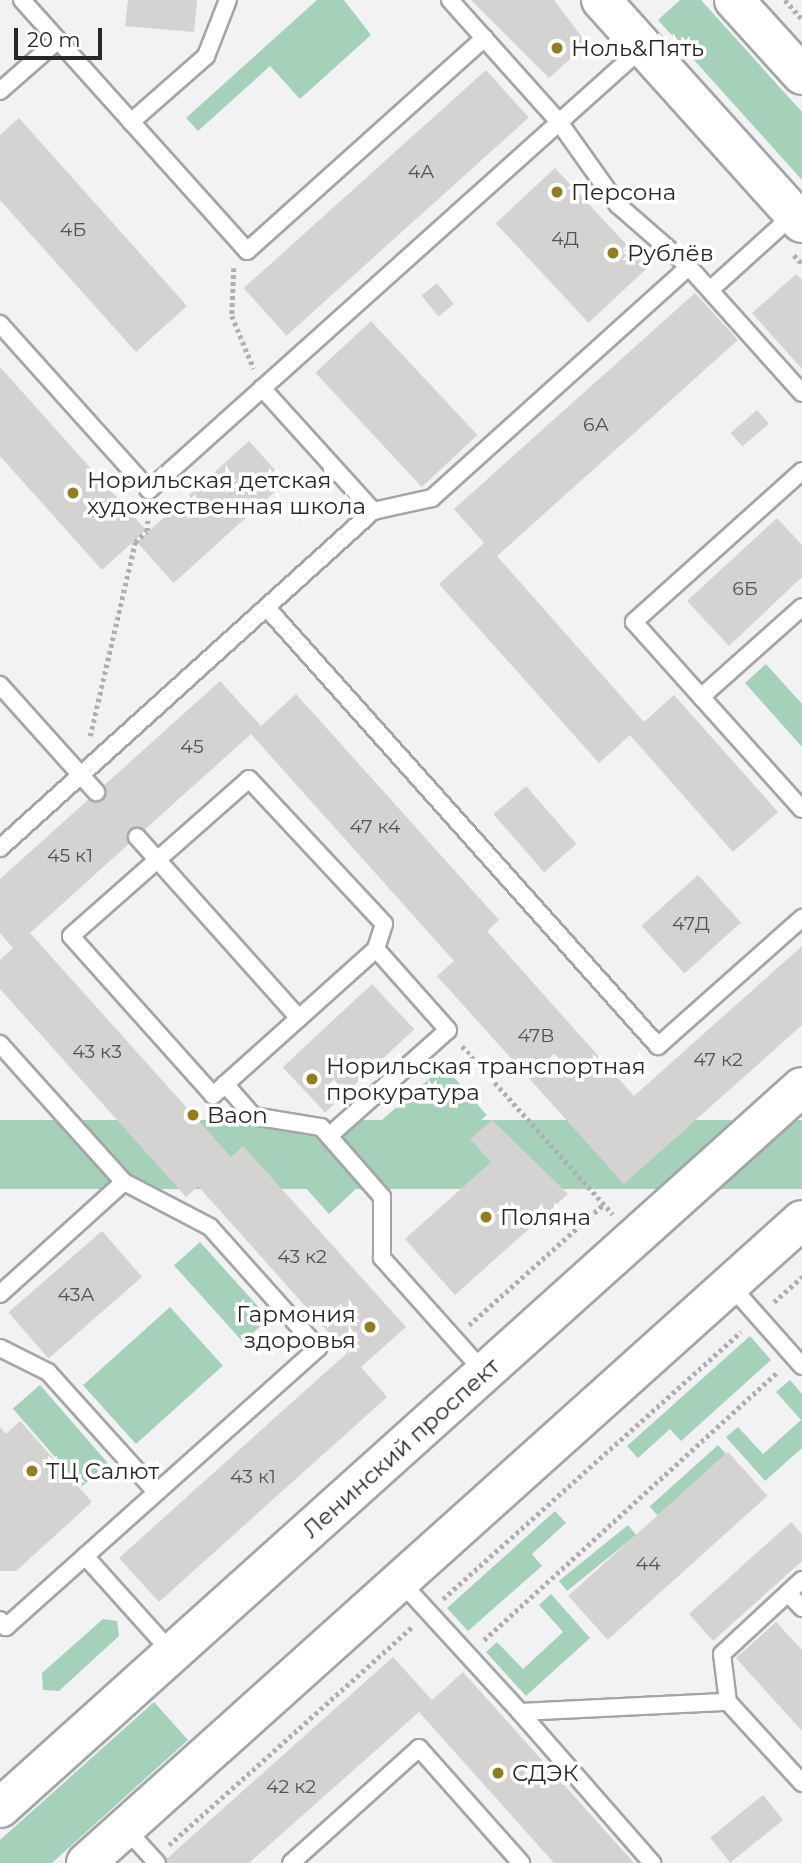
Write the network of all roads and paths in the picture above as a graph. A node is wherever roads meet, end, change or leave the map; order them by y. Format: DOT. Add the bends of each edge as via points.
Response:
graph roads {
  1 [pos="22,0"];
  2 [pos="228,0"];
  3 [pos="450,0"];
  4 [pos="601,0"];
  5 [pos="734,0"];
  6 [pos="785,0"];
  7 [pos="802,19"];
  8 [pos="484,38"];
  9 [pos="58,40"];
  10 [pos="643,47"];
  11 [pos="802,75"];
  12 [pos="0,91"];
  13 [pos="131,122"];
  14 [pos="559,122"];
  15 [pos="798,219"];
  16 [pos="689,267"];
  17 [pos="229,274"];
  18 [pos="710,290"];
  19 [pos="0,324"];
  20 [pos="262,388"];
  21 [pos="802,393"];
  22 [pos="802,471"];
  23 [pos="373,511"];
  24 [pos="147,531"];
  25 [pos="802,607"];
  26 [pos="267,608"];
  27 [pos="0,684"];
  28 [pos="701,697"];
  29 [pos="81,775"];
  30 [pos="96,792"];
  31 [pos="802,809"];
  32 [pos="137,837"];
  33 [pos="0,848"];
  34 [pos="157,859"];
  35 [pos="802,918"];
  36 [pos="376,949"];
  37 [pos="299,1018"];
  38 [pos="448,1030"];
  39 [pos="0,1044"];
  40 [pos="225,1084"];
  41 [pos="802,1087"];
  42 [pos="329,1136"];
  43 [pos="124,1182"];
  44 [pos="604,1204"];
  45 [pos="802,1220"];
  46 [pos="634,1238"];
  47 [pos="802,1277"];
  48 [pos="730,1285"];
  49 [pos="0,1294"];
  50 [pos="758,1317"];
  51 [pos="454,1338"];
  52 [pos="0,1348"];
  53 [pos="798,1362"];
  54 [pos="485,1373"];
  55 [pos="156,1492"];
  56 [pos="85,1556"];
  57 [pos="802,1580"];
  58 [pos="400,1581"];
  59 [pos="788,1593"];
  60 [pos="802,1608"];
  61 [pos="429,1612"];
  62 [pos="2,1625"];
  63 [pos="172,1653"];
  64 [pos="468,1655"];
  65 [pos="728,1702"];
  66 [pos="520,1712"];
  67 [pos="802,1783"];
  68 [pos="0,1808"];
  69 [pos="125,1828"];
  70 [pos="155,1861"];
  71 [pos="86,1863"];
  72 [pos="291,1863"];
  73 [pos="522,1863"];
  74 [pos="652,1863"];
  1 -- 9 [label="lane"];
  2 -- 13 [label="lane" via="206,56"];
  3 -- 8 [label="lane"];
  4 -- 10 [label="main road"];
  5 -- 11 [label="main road"];
  6 -- 7 [label="path"];
  8 -- 13 [label="lane" via="247,250"];
  8 -- 14 [label="lane"];
  9 -- 12 [label="lane"];
  9 -- 13 [label="lane"];
  10 -- 14 [label="lane"];
  10 -- 15 [label="main road"];
  14 -- 16 [label="lane" via="618,205"];
  14 -- 20 [label="lane"];
  15 -- 18 [label="lane"];
  16 -- 18 [label="lane"];
  16 -- 23 [label="lane" via="432,498"];
  17 -- 20 [label="path" via="232,316"];
  18 -- 21 [label="lane"];
  19 -- 20 [label="lane" via="149,490"];
  20 -- 23 [label="lane"];
  22 -- 28 [label="lane" via="634,622"];
  23 -- 26 [label="lane"];
  24 -- 29 [label="path" via="135,542"];
  25 -- 28 [label="lane"];
  26 -- 29 [label="lane"];
  26 -- 35 [label="lane" via="658,1046"];
  27 -- 29 [label="lane"];
  28 -- 31 [label="lane"];
  29 -- 30 [label="lane"];
  29 -- 33 [label="lane"];
  32 -- 34 [label="lane"];
  34 -- 36 [label="lane" via="249,779 384,924"];
  34 -- 37 [label="lane"];
  34 -- 40 [label="lane" via="71,936 213,1095"];
  36 -- 37 [label="lane"];
  36 -- 38 [label="lane"];
  37 -- 40 [label="lane"];
  38 -- 42 [label="lane"];
  38 -- 44 [label="path"];
  39 -- 43 [label="lane"];
  40 -- 42 [label="lane" via="253,1116 321,1127"];
  41 -- 46 [label="main road, Ленинский проспект"];
  42 -- 51 [label="lane" via="383,1197 382,1258"];
  43 -- 49 [label="lane"];
  43 -- 55 [label="lane" via="210,1227 318,1348"];
  44 -- 46 [label="path"];
  44 -- 51 [label="path"];
  45 -- 48 [label="main road"];
  46 -- 54 [label="main road, Ленинский проспект"];
  47 -- 50 [label="path"];
  48 -- 50 [label="lane"];
  48 -- 58 [label="main road"];
  50 -- 53 [label="lane"];
  50 -- 61 [label="path"];
  51 -- 54 [label="lane"];
  52 -- 55 [label="lane" via="48,1372"];
  53 -- 64 [label="path"];
  54 -- 63 [label="main road, Ленинский проспект"];
  55 -- 56 [label="lane"];
  56 -- 62 [label="lane"];
  56 -- 63 [label="lane"];
  57 -- 59 [label="lane"];
  58 -- 61 [label="lane"];
  58 -- 69 [label="main road"];
  59 -- 60 [label="lane"];
  59 -- 65 [label="lane" via="722,1654"];
  61 -- 64 [label="lane"];
  61 -- 70 [label="path"];
  63 -- 68 [label="main road, Ленинский проспект"];
  64 -- 66 [label="lane"];
  65 -- 66 [label="lane"];
  65 -- 67 [label="lane"];
  66 -- 74 [label="lane"];
  69 -- 70 [label="lane"];
  69 -- 71 [label="main road"];
  72 -- 73 [label="lane" via="419,1748"];
}
